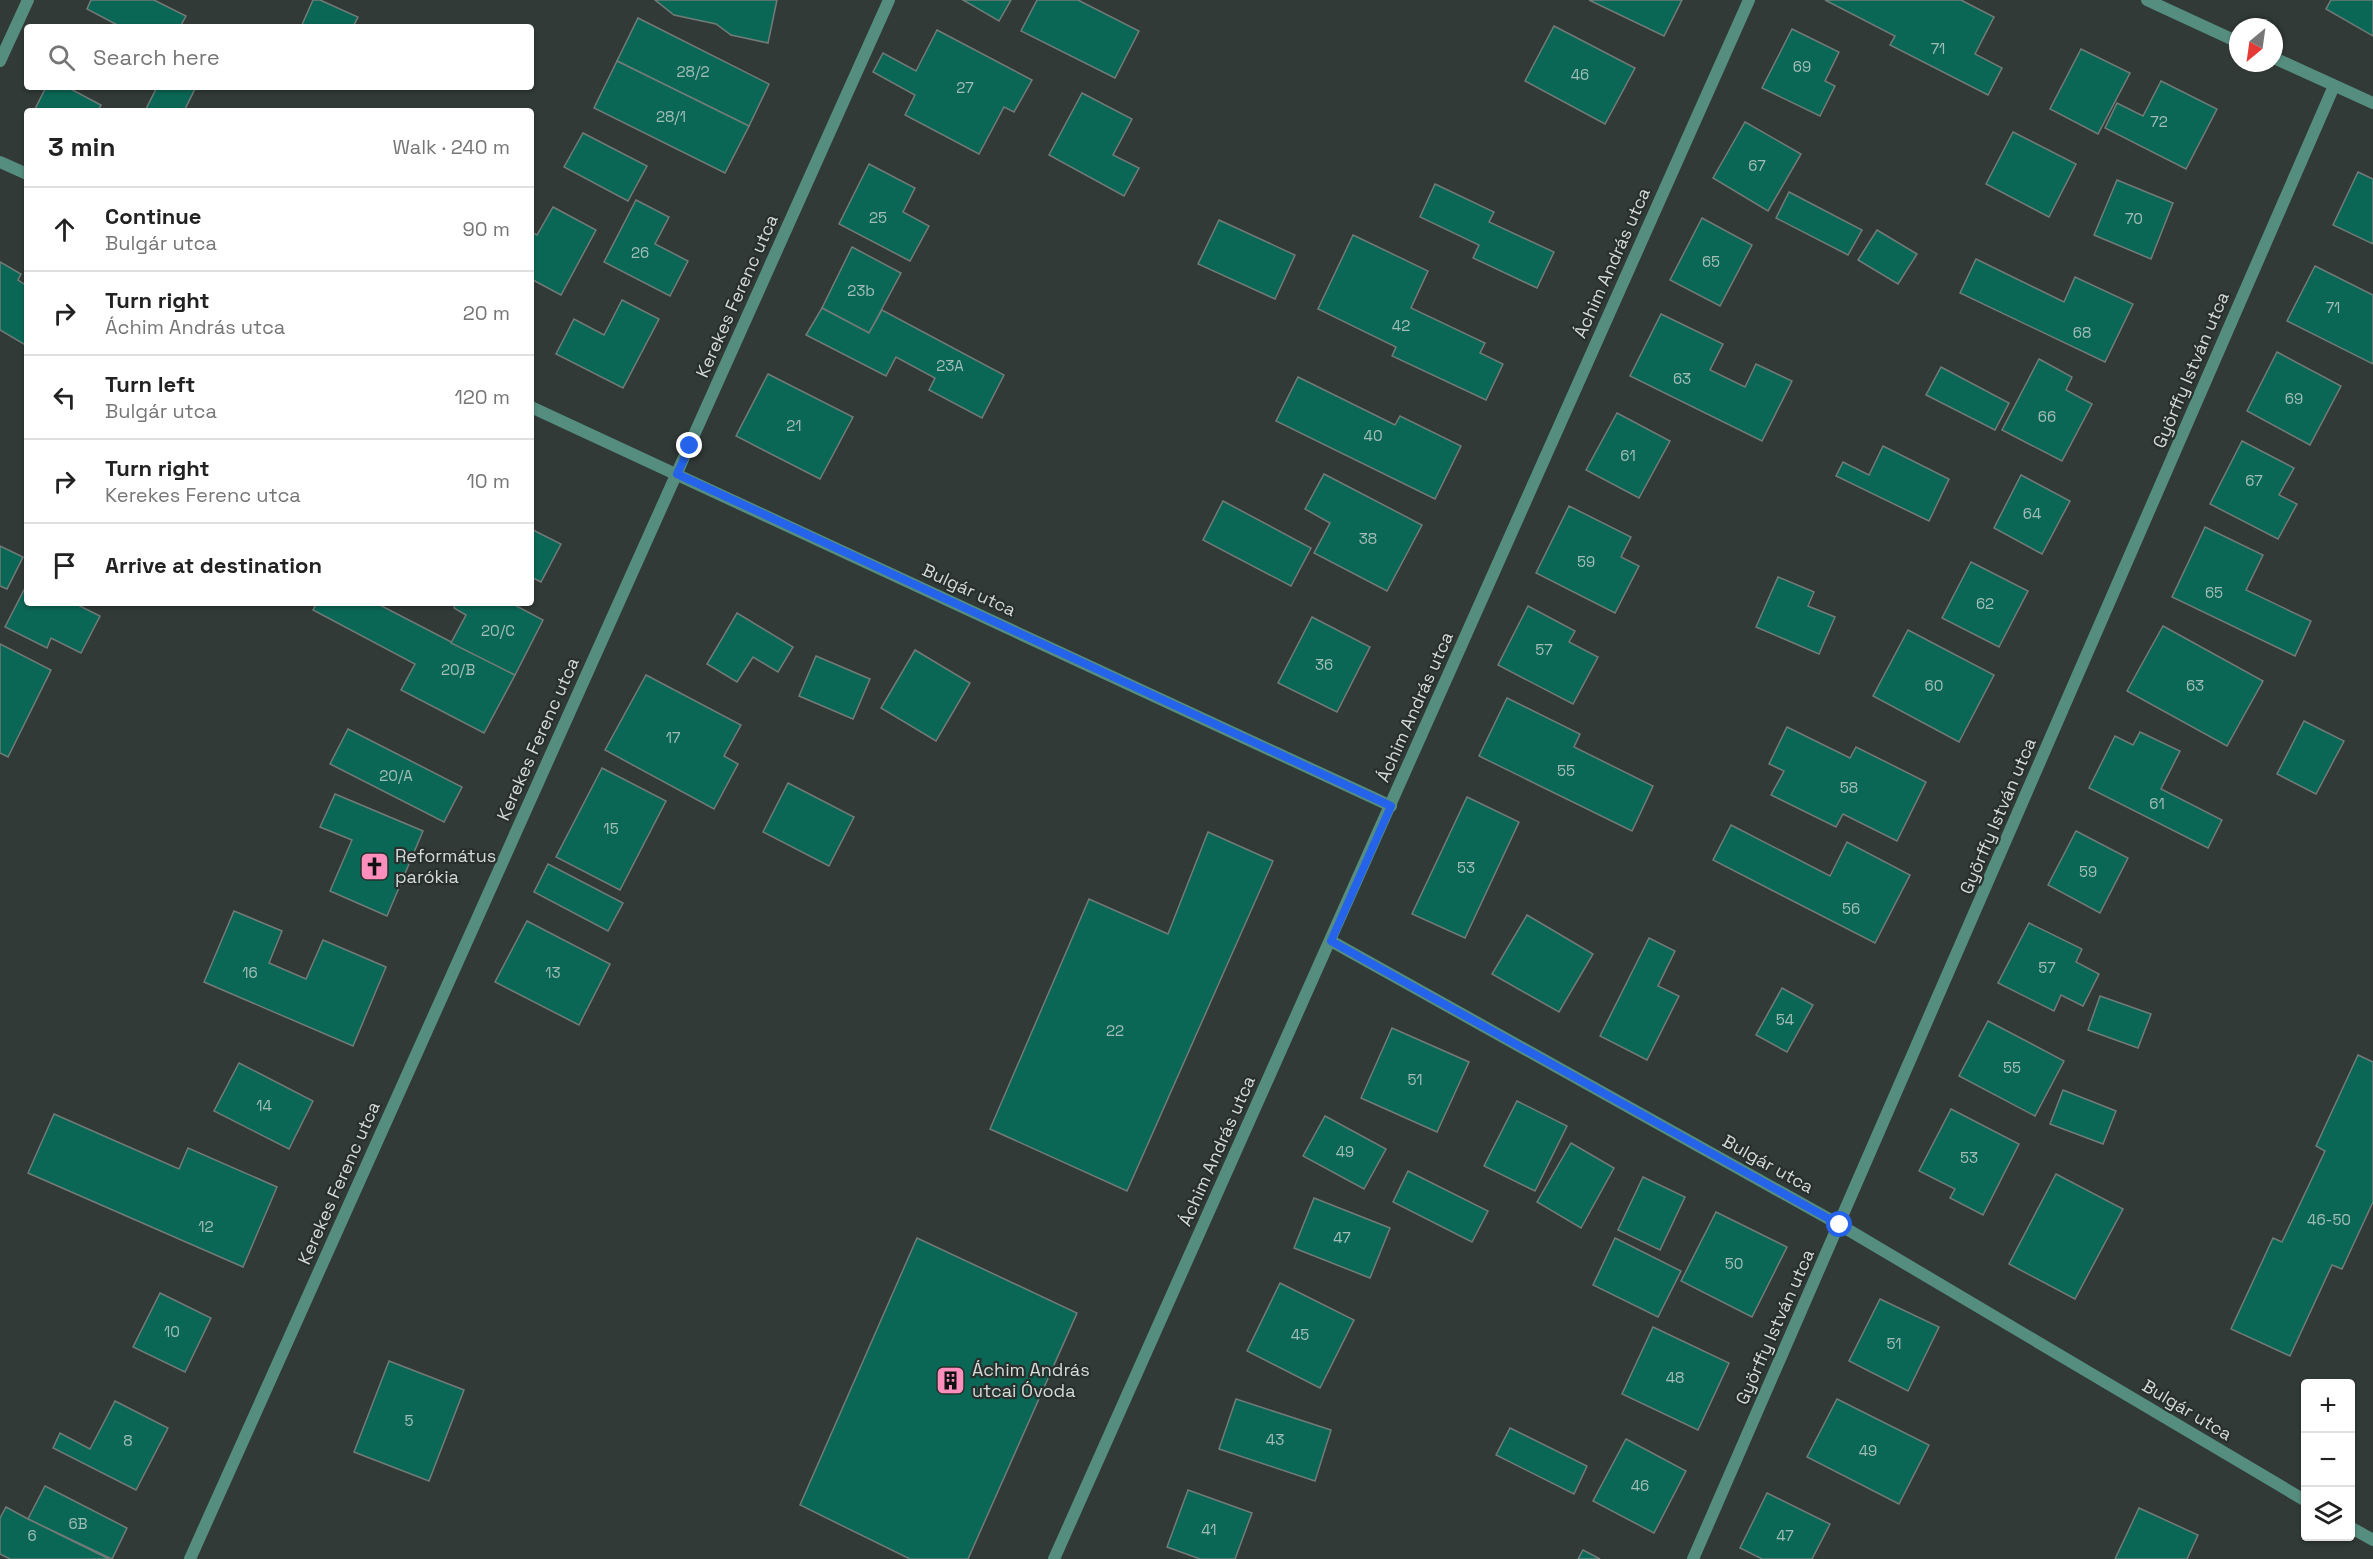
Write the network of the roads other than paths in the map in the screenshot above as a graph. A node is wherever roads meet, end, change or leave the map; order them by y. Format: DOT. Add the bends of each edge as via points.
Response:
graph roads {
  1 [pos="28,0"];
  2 [pos="890,0"];
  3 [pos="1749,0"];
  4 [pos="2147,0"];
  5 [pos="2229,38"];
  6 [pos="0,61"];
  7 [pos="2283,62"];
  8 [pos="2334,86"];
  9 [pos="2373,103"];
  10 [pos="0,162"];
  11 [pos="24,173"];
  12 [pos="534,408"];
  13 [pos="677,474"];
  14 [pos="1391,806"];
  15 [pos="1331,941"];
  16 [pos="1840,1225"];
  17 [pos="2301,1498"];
  18 [pos="2355,1530"];
  19 [pos="2373,1540"];
  20 [pos="190,1559"];
  21 [pos="1054,1559"];
  22 [pos="1693,1559"];
  1 -- 6 [label="street"];
  2 -- 13 [label="street, Kerekes Ferenc utca"];
  3 -- 14 [label="street, Áchim András utca"];
  4 -- 5 [label="street"];
  7 -- 8 [label="street"];
  8 -- 9 [label="street"];
  8 -- 16 [label="street, Györffy István utca"];
  10 -- 11 [label="street"];
  12 -- 13 [label="street, Bulgár utca"];
  13 -- 14 [label="street, Bulgár utca"];
  13 -- 20 [label="street, Kerekes Ferenc utca"];
  14 -- 15 [label="street, Áchim András utca"];
  15 -- 16 [label="street, Bulgár utca"];
  15 -- 21 [label="street, Áchim András utca"];
  16 -- 17 [label="street, Bulgár utca"];
  16 -- 22 [label="street, Györffy István utca"];
  18 -- 19 [label="street"];
}
